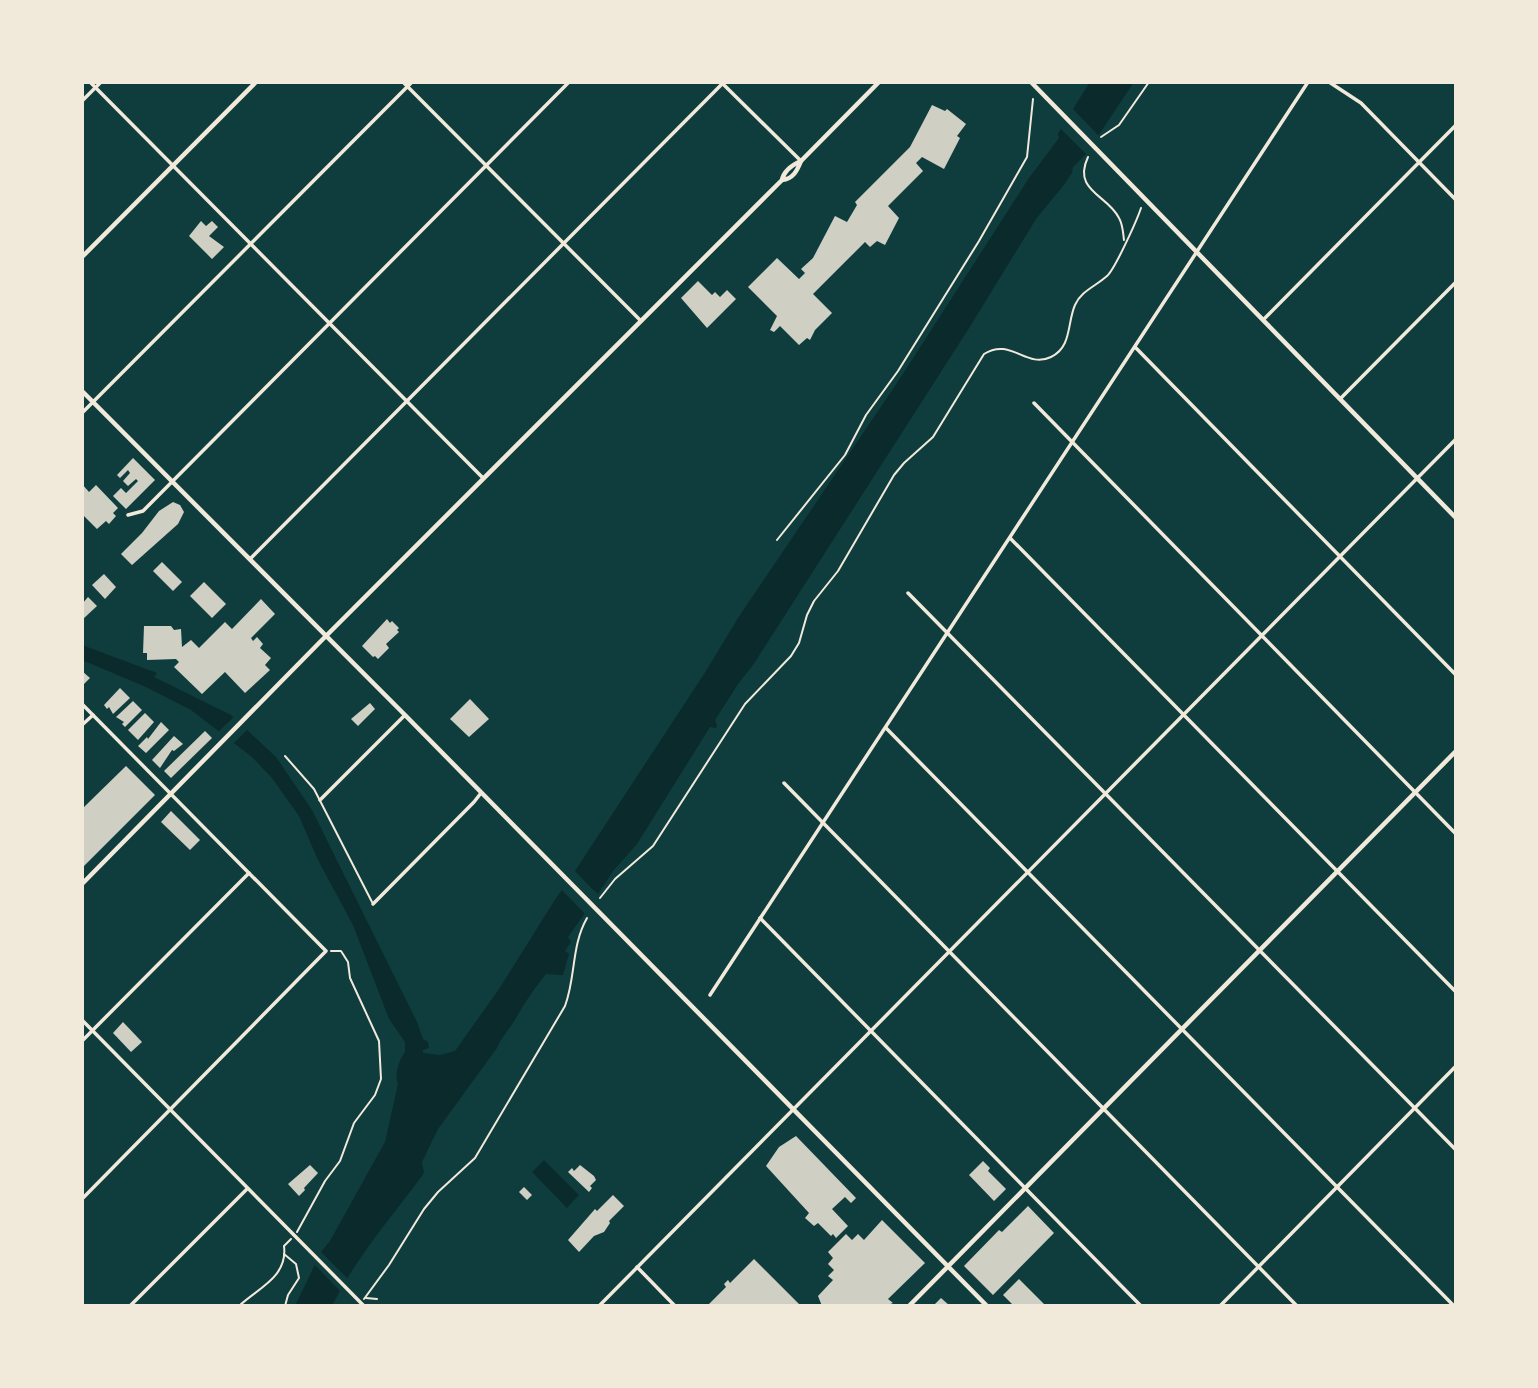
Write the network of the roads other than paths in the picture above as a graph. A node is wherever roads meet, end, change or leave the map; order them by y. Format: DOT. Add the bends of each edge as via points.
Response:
graph roads {
  1 [pos="90,82"];
  2 [pos="101,82"];
  3 [pos="256,82"];
  4 [pos="403,82"];
  5 [pos="412,82"];
  6 [pos="569,82"];
  7 [pos="879,82"];
  8 [pos="1031,82"];
  9 [pos="1308,82"];
  10 [pos="1329,82"];
  11 [pos="723,83"];
  12 [pos="408,87"];
  13 [pos="96,88"];
  14 [pos="82,101"];
  15 [pos="1456,125"];
  16 [pos="801,161"];
  17 [pos="1419,163"];
  18 [pos="173,166"];
  19 [pos="486,166"];
  20 [pos="1456,201"];
  21 [pos="251,244"];
  22 [pos="564,244"];
  23 [pos="1197,252"];
  24 [pos="82,257"];
  25 [pos="1456,282"];
  26 [pos="1263,320"];
  27 [pos="641,321"];
  28 [pos="330,324"];
  29 [pos="1135,347"];
  30 [pos="82,391"];
  31 [pos="1340,399"];
  32 [pos="407,401"];
  33 [pos="93,402"];
  34 [pos="1034,402"];
  35 [pos="82,414"];
  36 [pos="1456,439"];
  37 [pos="1073,442"];
  38 [pos="1417,478"];
  39 [pos="483,479"];
  40 [pos="173,482"];
  41 [pos="128,515"];
  42 [pos="1456,518"];
  43 [pos="1010,538"];
  44 [pos="1339,556"];
  45 [pos="250,559"];
  46 [pos="908,593"];
  47 [pos="947,633"];
  48 [pos="1262,635"];
  49 [pos="327,636"];
  50 [pos="1456,675"];
  51 [pos="82,704"];
  52 [pos="1184,714"];
  53 [pos="93,715"];
  54 [pos="405,715"];
  55 [pos="82,726"];
  56 [pos="886,728"];
  57 [pos="1456,751"];
  58 [pos="285,756"];
  59 [pos="784,783"];
  60 [pos="1415,792"];
  61 [pos="481,793"];
  62 [pos="171,794"];
  63 [pos="1105,794"];
  64 [pos="320,800"];
  65 [pos="822,822"];
  66 [pos="1456,834"];
  67 [pos="1337,871"];
  68 [pos="1028,872"];
  69 [pos="249,873"];
  70 [pos="82,884"];
  71 [pos="373,904"];
  72 [pos="760,918"];
  73 [pos="1259,950"];
  74 [pos="949,951"];
  75 [pos="1456,992"];
  76 [pos="710,995"];
  77 [pos="82,1020"];
  78 [pos="1181,1029"];
  79 [pos="92,1030"];
  80 [pos="871,1031"];
  81 [pos="82,1041"];
  82 [pos="1456,1066"];
  83 [pos="1103,1108"];
  84 [pos="1415,1108"];
  85 [pos="170,1110"];
  86 [pos="793,1110"];
  87 [pos="1456,1150"];
  88 [pos="1337,1187"];
  89 [pos="1025,1188"];
  90 [pos="247,1189"];
  91 [pos="82,1199"];
  92 [pos="948,1266"];
  93 [pos="1259,1266"];
  94 [pos="637,1267"];
  95 [pos="130,1306"];
  96 [pos="364,1306"];
  97 [pos="599,1306"];
  98 [pos="675,1306"];
  99 [pos="909,1306"];
  100 [pos="987,1306"];
  101 [pos="1141,1306"];
  102 [pos="1220,1306"];
  103 [pos="1297,1306"];
  104 [pos="1454,1306"];
  1 -- 13 [label="street"];
  2 -- 13 [label="street"];
  3 -- 18 [label="main road"];
  4 -- 12 [label="street"];
  5 -- 12 [label="street"];
  6 -- 19 [label="street"];
  7 -- 16 [label="main road"];
  8 -- 23 [label="main road"];
  9 -- 23 [label="street"];
  10 -- 17 [label="street" via="1360,103"];
  11 -- 16 [label="street"];
  11 -- 22 [label="street"];
  12 -- 19 [label="street"];
  12 -- 21 [label="street"];
  13 -- 14 [label="street"];
  13 -- 18 [label="street"];
  15 -- 17 [label="street"];
  16 -- 27 [label="main road" via="797,172 782,180"];
  17 -- 20 [label="street"];
  17 -- 26 [label="street"];
  18 -- 21 [label="street"];
  18 -- 24 [label="main road"];
  19 -- 22 [label="street"];
  19 -- 28 [label="street"];
  21 -- 28 [label="street"];
  21 -- 33 [label="street"];
  22 -- 27 [label="street"];
  22 -- 32 [label="street"];
  23 -- 26 [label="main road"];
  23 -- 29 [label="street"];
  25 -- 31 [label="street"];
  26 -- 31 [label="main road"];
  27 -- 39 [label="main road"];
  28 -- 32 [label="street"];
  28 -- 40 [label="street"];
  29 -- 37 [label="street"];
  29 -- 44 [label="street"];
  30 -- 33 [label="main road"];
  31 -- 38 [label="main road"];
  32 -- 39 [label="street"];
  32 -- 45 [label="street"];
  33 -- 35 [label="street"];
  33 -- 40 [label="main road"];
  34 -- 37 [label="street"];
  36 -- 38 [label="street"];
  37 -- 43 [label="street"];
  37 -- 48 [label="street"];
  38 -- 42 [label="main road"];
  38 -- 44 [label="street"];
  39 -- 49 [label="main road"];
  40 -- 41 [label="street" via="143,511"];
  40 -- 45 [label="main road"];
  43 -- 47 [label="street"];
  43 -- 52 [label="street"];
  44 -- 48 [label="street"];
  44 -- 50 [label="street"];
  45 -- 49 [label="main road"];
  46 -- 47 [label="street"];
  47 -- 56 [label="street"];
  47 -- 63 [label="street"];
  48 -- 52 [label="street"];
  48 -- 60 [label="street"];
  49 -- 54 [label="main road"];
  49 -- 62 [label="main road"];
  51 -- 53 [label="street"];
  52 -- 63 [label="street"];
  52 -- 67 [label="street"];
  53 -- 55 [label="street"];
  53 -- 62 [label="street"];
  54 -- 61 [label="main road"];
  54 -- 64 [label="street"];
  56 -- 65 [label="street"];
  56 -- 68 [label="street"];
  57 -- 60 [label="main road"];
  58 -- 64 [label="lane"];
  59 -- 65 [label="street"];
  60 -- 66 [label="street"];
  60 -- 67 [label="main road"];
  61 -- 71 [label="street"];
  61 -- 86 [label="main road"];
  62 -- 69 [label="street"];
  62 -- 70 [label="main road"];
  63 -- 68 [label="street"];
  63 -- 73 [label="street"];
  64 -- 71 [label="lane"];
  65 -- 72 [label="street"];
  65 -- 74 [label="street"];
  67 -- 73 [label="main road"];
  67 -- 75 [label="street"];
  68 -- 74 [label="street"];
  68 -- 78 [label="street"];
  69 -- 79 [label="street"];
  69 -- 85 [label="street" via="326,951"];
  72 -- 76 [label="street"];
  72 -- 80 [label="street"];
  73 -- 78 [label="main road"];
  73 -- 84 [label="street"];
  74 -- 80 [label="street"];
  74 -- 83 [label="street"];
  77 -- 79 [label="street"];
  78 -- 83 [label="main road"];
  78 -- 88 [label="street"];
  79 -- 81 [label="street"];
  79 -- 85 [label="street"];
  80 -- 86 [label="street"];
  80 -- 89 [label="street"];
  82 -- 84 [label="street"];
  83 -- 89 [label="main road"];
  83 -- 93 [label="street"];
  84 -- 87 [label="street"];
  84 -- 88 [label="street"];
  85 -- 90 [label="street"];
  85 -- 91 [label="street"];
  86 -- 92 [label="main road"];
  86 -- 94 [label="street"];
  88 -- 93 [label="street"];
  88 -- 104 [label="street"];
  89 -- 92 [label="main road"];
  89 -- 101 [label="street"];
  90 -- 95 [label="street"];
  90 -- 96 [label="street"];
  92 -- 99 [label="main road"];
  92 -- 100 [label="main road"];
  93 -- 102 [label="street"];
  93 -- 103 [label="street"];
  94 -- 97 [label="street"];
  94 -- 98 [label="street"];
}
